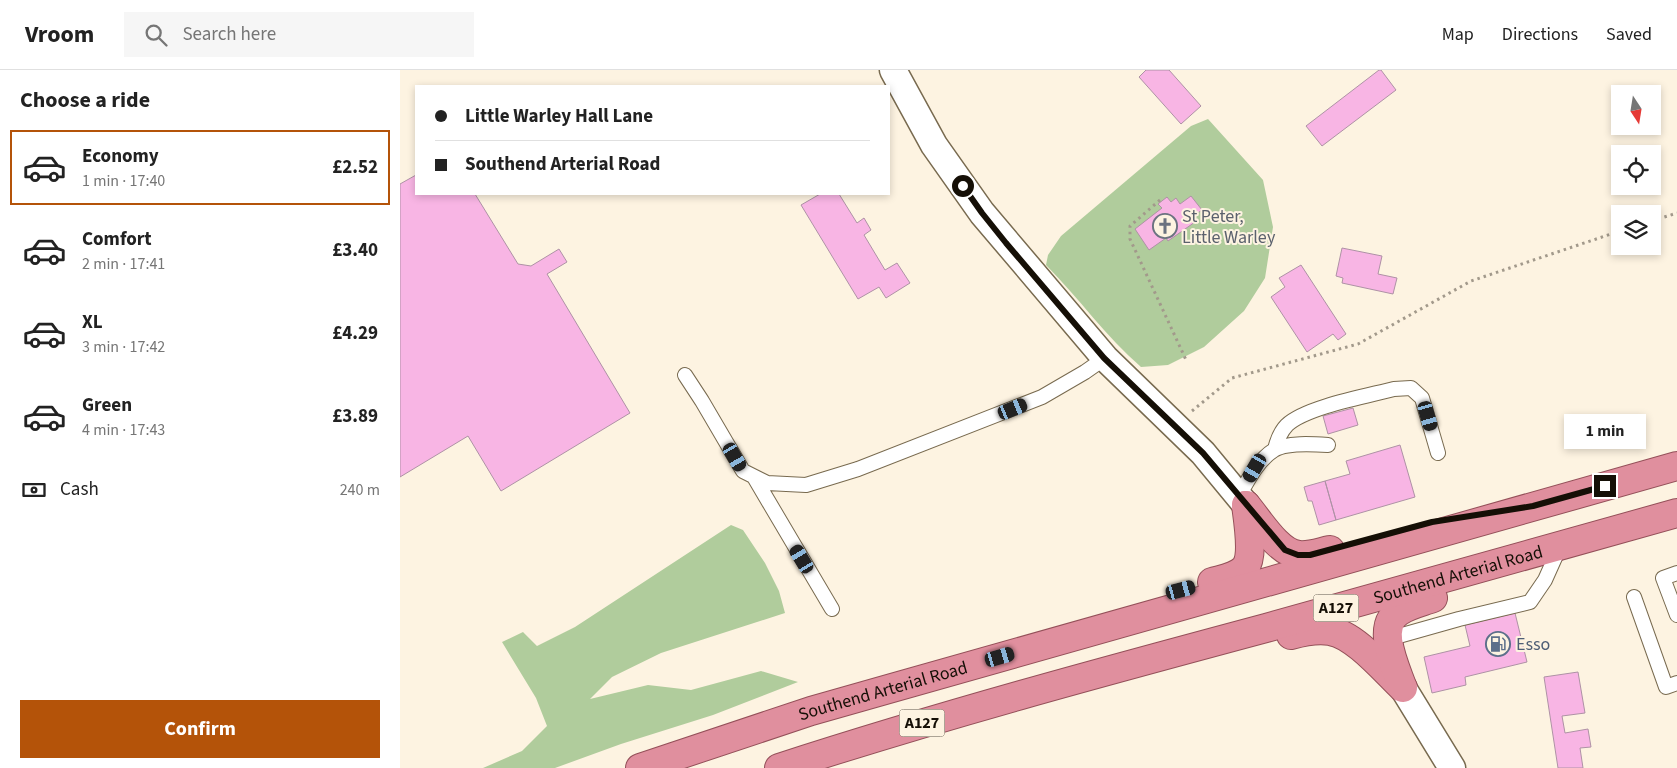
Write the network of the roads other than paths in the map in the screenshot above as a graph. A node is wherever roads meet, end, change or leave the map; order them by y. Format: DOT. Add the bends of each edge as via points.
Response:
graph roads {
  1 [pos="893,70"];
  2 [pos="1104,358"];
  3 [pos="685,375"];
  4 [pos="1328,445"];
  5 [pos="1275,449"];
  6 [pos="1438,454"];
  7 [pos="1677,466"];
  8 [pos="753,476"];
  9 [pos="1243,500"];
  10 [pos="1533,506"];
  11 [pos="1677,513"];
  12 [pos="1605,534"];
  13 [pos="1558,551"];
  14 [pos="1677,573"];
  15 [pos="1634,597"];
  16 [pos="832,609"];
  17 [pos="1677,615"];
  18 [pos="1388,639"];
  19 [pos="1067,681"];
  20 [pos="1677,683"];
  21 [pos="1403,688"];
  22 [pos="811,711"];
  23 [pos="640,768"];
  24 [pos="779,768"];
  25 [pos="1452,768"];
  1 -- 2 [label="street" via="934,145 982,213"];
  2 -- 8 [label="lane" via="1042,397 858,469 806,485 767,483"];
  2 -- 9 [label="street" via="1203,453"];
  3 -- 8 [label="lane" via="743,471"];
  4 -- 5 [label="lane" via="1309,443"];
  5 -- 6 [label="lane" via="1285,426 1296,417 1394,389 1411,388 1422,398"];
  5 -- 9 [label="lane" via="1255,468"];
  7 -- 10 [label="highway, Southend Arterial Road / A127"];
  8 -- 16 [label="lane"];
  9 -- 10 [label="highway" via="1277,542 1285,550 1298,555 1310,555 1432,522"];
  9 -- 22 [label="highway" via="1250,549 1245,568 1234,576 1022,636"];
  10 -- 22 [label="highway, Southend Arterial Road / A127"];
  11 -- 12 [label="highway, Southend Arterial Road / A127"];
  12 -- 13 [label="highway"];
  12 -- 19 [label="highway, Southend Arterial Road / A127"];
  13 -- 18 [label="highway" via="1399,611 1391,618"];
  13 -- 18 [label="lane" via="1545,580 1530,602"];
  14 -- 17 [label="lane" via="1663,578"];
  15 -- 20 [label="lane" via="1666,687"];
  18 -- 21 [label="highway"];
  19 -- 21 [label="highway" via="1329,630 1353,640"];
  19 -- 24 [label="highway, Southend Arterial Road / A127"];
  21 -- 25 [label="street"];
  22 -- 23 [label="highway, Southend Arterial Road / A127"];
}
